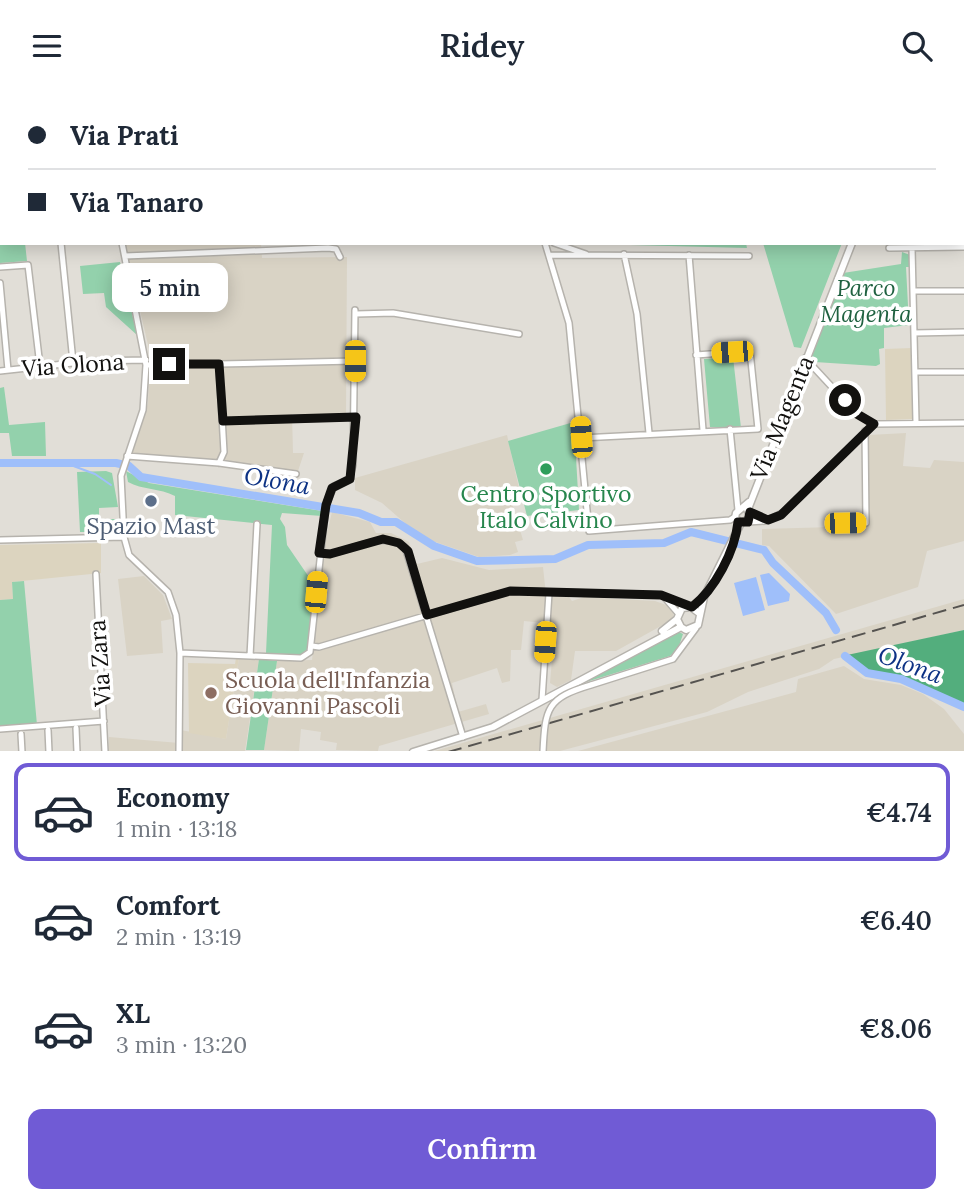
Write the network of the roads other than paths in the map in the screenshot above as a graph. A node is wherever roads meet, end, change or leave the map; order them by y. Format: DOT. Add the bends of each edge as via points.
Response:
graph roads {
  1 [pos="61,245"];
  2 [pos="122,245"];
  3 [pos="546,245"];
  4 [pos="560,245"];
  5 [pos="849,245"];
  6 [pos="964,247"];
  7 [pos="889,248"];
  8 [pos="912,248"];
  9 [pos="586,254"];
  10 [pos="624,254"];
  11 [pos="550,255"];
  12 [pos="688,255"];
  13 [pos="125,256"];
  14 [pos="749,256"];
  15 [pos="340,257"];
  16 [pos="0,267"];
  17 [pos="0,283"];
  18 [pos="913,291"];
  19 [pos="964,291"];
  20 [pos="964,332"];
  21 [pos="914,333"];
  22 [pos="519,334"];
  23 [pos="696,355"];
  24 [pos="805,358"];
  25 [pos="355,361"];
  26 [pos="73,362"];
  27 [pos="146,363"];
  28 [pos="219,364"];
  29 [pos="40,366"];
  30 [pos="8,370"];
  31 [pos="0,371"];
  32 [pos="915,372"];
  33 [pos="964,372"];
  34 [pos="356,417"];
  35 [pos="223,421"];
  36 [pos="916,422"];
  37 [pos="964,423"];
  38 [pos="874,424"];
  39 [pos="730,429"];
  40 [pos="703,430"];
  41 [pos="866,430"];
  42 [pos="649,433"];
  43 [pos="581,437"];
  44 [pos="127,458"];
  45 [pos="219,463"];
  46 [pos="296,474"];
  47 [pos="745,508"];
  48 [pos="768,520"];
  49 [pos="741,521"];
  50 [pos="845,523"];
  51 [pos="257,524"];
  52 [pos="124,537"];
  53 [pos="0,540"];
  54 [pos="319,553"];
  55 [pos="96,574"];
  56 [pos="549,593"];
  57 [pos="655,596"];
  58 [pos="705,597"];
  59 [pos="690,607"];
  60 [pos="699,613"];
  61 [pos="427,615"];
  62 [pos="677,615"];
  63 [pos="683,628"];
  64 [pos="696,628"];
  65 [pos="650,641"];
  66 [pos="685,645"];
  67 [pos="312,646"];
  68 [pos="180,653"];
  69 [pos="250,656"];
  70 [pos="542,700"];
  71 [pos="104,721"];
  72 [pos="76,728"];
  73 [pos="0,729"];
  74 [pos="48,730"];
  75 [pos="21,734"];
  76 [pos="463,737"];
  77 [pos="22,751"];
  78 [pos="49,751"];
  79 [pos="77,751"];
  80 [pos="105,751"];
  81 [pos="179,751"];
  82 [pos="413,751"];
  83 [pos="542,751"];
  1 -- 26 [label="street"];
  2 -- 13 [label="street"];
  3 -- 11 [label="street"];
  4 -- 9 [label="street"];
  5 -- 24 [label="street, Via Magenta"];
  6 -- 8 [label="street"];
  7 -- 8 [label="street"];
  8 -- 18 [label="street"];
  9 -- 10 [label="street"];
  9 -- 11 [label="street"];
  10 -- 12 [label="street"];
  10 -- 42 [label="street" via="637,314"];
  11 -- 43 [label="street" via="569,323"];
  12 -- 14 [label="street"];
  12 -- 23 [label="street"];
  13 -- 15 [label="street" via="331,248"];
  13 -- 27 [label="street"];
  16 -- 29 [label="street" via="28,265"];
  17 -- 30 [label="street"];
  18 -- 19 [label="street"];
  18 -- 21 [label="street"];
  20 -- 21 [label="street"];
  21 -- 32 [label="street"];
  22 -- 25 [label="street" via="393,313 356,312"];
  23 -- 39 [label="street" via="750,351 758,429"];
  23 -- 40 [label="street"];
  24 -- 38 [label="street" via="857,414"];
  24 -- 47 [label="street, Via Magenta"];
  25 -- 28 [label="street, Via Olona"];
  25 -- 34 [label="street"];
  26 -- 27 [label="street, Via Olona"];
  26 -- 29 [label="street, Via Olona"];
  27 -- 28 [label="street, Via Olona"];
  27 -- 44 [label="street" via="144,402"];
  28 -- 35 [label="street"];
  29 -- 30 [label="street, Via Olona"];
  30 -- 31 [label="street, Via Olona"];
  32 -- 33 [label="street"];
  32 -- 36 [label="street"];
  34 -- 35 [label="street"];
  34 -- 54 [label="street" via="350,479 334,486 326,505"];
  35 -- 45 [label="street"];
  36 -- 37 [label="street"];
  36 -- 38 [label="street"];
  38 -- 41 [label="street"];
  39 -- 40 [label="street"];
  39 -- 47 [label="street"];
  40 -- 42 [label="street"];
  41 -- 48 [label="street" via="784,512"];
  41 -- 50 [label="street" via="866,523"];
  42 -- 43 [label="street"];
  43 -- 49 [label="street" via="590,532"];
  44 -- 45 [label="street"];
  44 -- 52 [label="street" via="123,469"];
  45 -- 46 [label="street"];
  47 -- 48 [label="street"];
  47 -- 49 [label="street"];
  47 -- 49 [label="street"];
  48 -- 49 [label="street"];
  49 -- 58 [label="street"];
  51 -- 69 [label="street"];
  52 -- 53 [label="street"];
  52 -- 68 [label="street" via="129,555 161,584 173,602"];
  54 -- 61 [label="street" via="383,539 399,543 408,551"];
  54 -- 67 [label="street"];
  55 -- 71 [label="street, Via Zara"];
  56 -- 57 [label="street"];
  56 -- 61 [label="street" via="507,591"];
  56 -- 70 [label="street"];
  57 -- 59 [label="street"];
  57 -- 62 [label="street" via="670,602"];
  58 -- 59 [label="street"];
  58 -- 60 [label="street"];
  59 -- 60 [label="street"];
  59 -- 62 [label="street"];
  60 -- 64 [label="street"];
  61 -- 67 [label="street"];
  61 -- 76 [label="street"];
  62 -- 63 [label="street"];
  62 -- 65 [label="street"];
  63 -- 64 [label="street"];
  63 -- 65 [label="street"];
  63 -- 66 [label="street"];
  64 -- 66 [label="street"];
  65 -- 70 [label="street"];
  66 -- 83 [label="street, bridge" via="673,659 565,693 546,715"];
  67 -- 69 [label="street" via="302,658"];
  68 -- 69 [label="street"];
  68 -- 81 [label="street"];
  70 -- 76 [label="street" via="493,727"];
  71 -- 73 [label="street"];
  71 -- 80 [label="street, Via Zara"];
  72 -- 79 [label="street"];
  74 -- 78 [label="street"];
  75 -- 77 [label="street"];
  76 -- 82 [label="street"];
}
